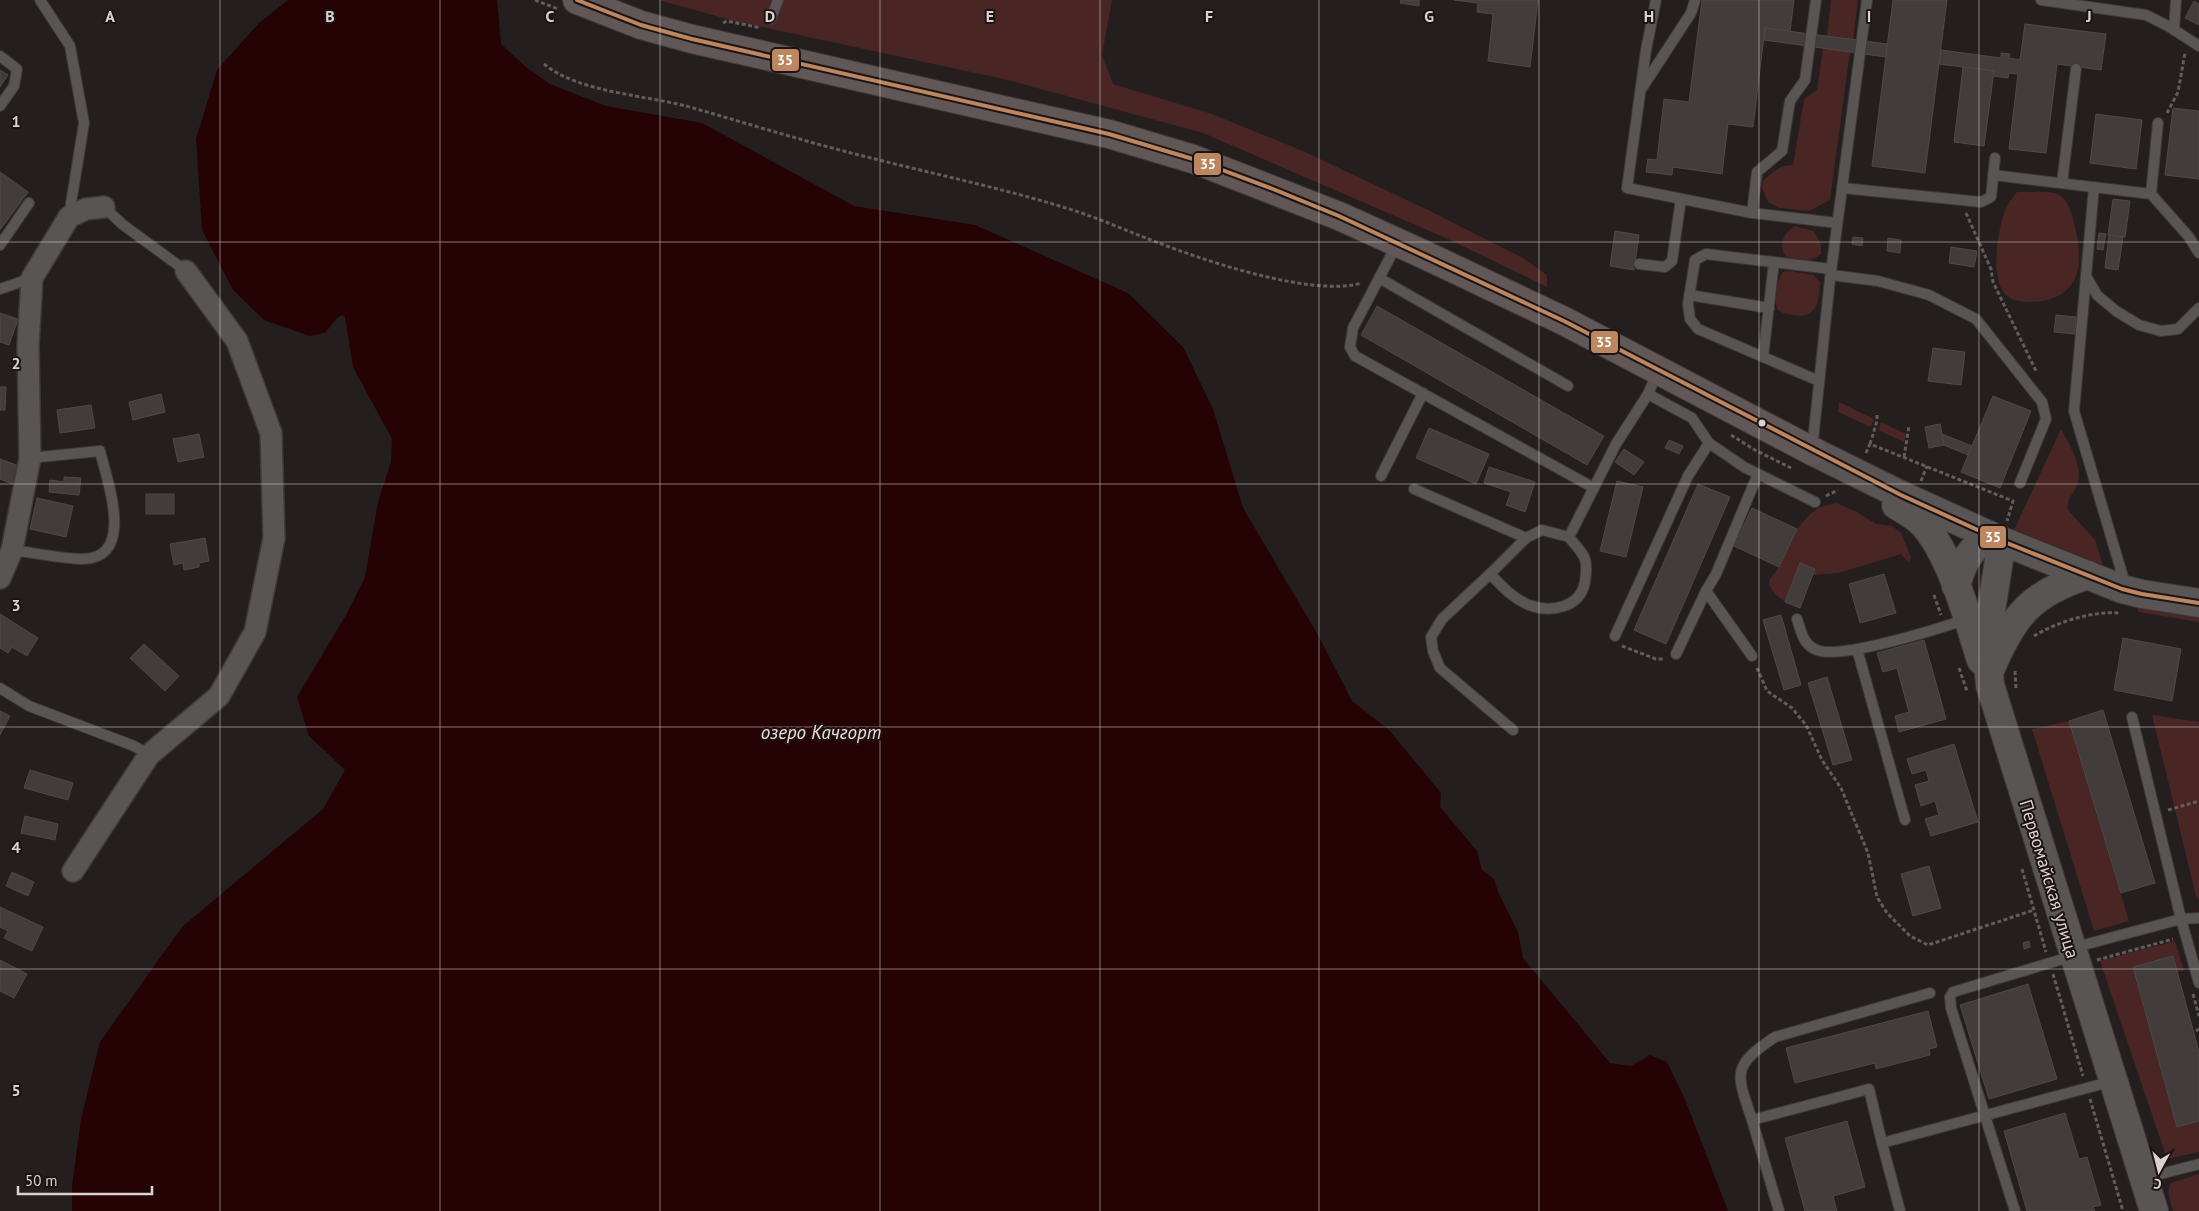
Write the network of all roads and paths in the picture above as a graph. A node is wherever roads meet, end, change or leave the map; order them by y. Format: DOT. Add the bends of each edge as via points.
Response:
graph roads {
  1 [pos="40,0"];
  2 [pos="535,0"];
  3 [pos="778,0"];
  4 [pos="1656,0"];
  5 [pos="1695,0"];
  6 [pos="1816,0"];
  7 [pos="1867,0"];
  8 [pos="2042,0"];
  9 [pos="2176,0"];
  10 [pos="570,6"];
  11 [pos="771,19"];
  12 [pos="719,27"];
  13 [pos="2174,30"];
  14 [pos="2187,39"];
  15 [pos="2199,46"];
  16 [pos="0,56"];
  17 [pos="544,64"];
  18 [pos="2076,69"];
  19 [pos="1640,91"];
  20 [pos="0,106"];
  21 [pos="2158,123"];
  22 [pos="1995,158"];
  23 [pos="1993,175"];
  24 [pos="2062,183"];
  25 [pos="2094,187"];
  26 [pos="1842,188"];
  27 [pos="2151,194"];
  28 [pos="1680,199"];
  29 [pos="1961,201"];
  30 [pos="29,203"];
  31 [pos="104,207"];
  32 [pos="1752,213"];
  33 [pos="69,217"];
  34 [pos="1837,223"];
  35 [pos="1398,243"];
  36 [pos="0,245"];
  37 [pos="2199,253"];
  38 [pos="1774,262"];
  39 [pos="1640,264"];
  40 [pos="186,271"];
  41 [pos="1831,272"];
  42 [pos="2086,276"];
  43 [pos="32,278"];
  44 [pos="1379,278"];
  45 [pos="0,289"];
  46 [pos="1690,295"];
  47 [pos="1768,308"];
  48 [pos="2199,308"];
  49 [pos="1763,357"];
  50 [pos="2039,376"];
  51 [pos="1820,381"];
  52 [pos="1653,382"];
  53 [pos="1568,386"];
  54 [pos="1423,393"];
  55 [pos="1877,413"];
  56 [pos="1908,426"];
  57 [pos="1726,431"];
  58 [pos="1709,443"];
  59 [pos="1870,444"];
  60 [pos="1904,457"];
  61 [pos="30,458"];
  62 [pos="1804,460"];
  63 [pos="1864,461"];
  64 [pos="1927,466"];
  65 [pos="1758,474"];
  66 [pos="1381,476"];
  67 [pos="2020,484"];
  68 [pos="1829,486"];
  69 [pos="1594,488"];
  70 [pos="1414,490"];
  71 [pos="1846,493"];
  72 [pos="1911,493"];
  73 [pos="1815,502"];
  74 [pos="1998,535"];
  75 [pos="1569,537"];
  76 [pos="1526,538"];
  77 [pos="12,550"];
  78 [pos="1490,574"];
  79 [pos="2088,575"];
  80 [pos="0,578"];
  81 [pos="1945,590"];
  82 [pos="1706,591"];
  83 [pos="2121,601"];
  84 [pos="2199,603"];
  85 [pos="1797,619"];
  86 [pos="1956,623"];
  87 [pos="1615,636"];
  88 [pos="2029,642"];
  89 [pos="1857,649"];
  90 [pos="1676,654"];
  91 [pos="1752,656"];
  92 [pos="1957,662"];
  93 [pos="1991,680"];
  94 [pos="0,688"];
  95 [pos="2017,691"];
  96 [pos="2132,717"];
  97 [pos="1513,730"];
  98 [pos="149,755"];
  99 [pos="2199,801"];
  100 [pos="2156,814"];
  101 [pos="1905,820"];
  102 [pos="2020,863"];
  103 [pos="73,870"];
  104 [pos="2034,910"];
  105 [pos="2199,918"];
  106 [pos="2181,919"];
  107 [pos="2186,935"];
  108 [pos="2073,957"];
  109 [pos="2199,983"];
  110 [pos="1930,994"];
  111 [pos="2114,1080"];
  112 [pos="2087,1089"];
  113 [pos="1985,1116"];
  114 [pos="1752,1120"];
  115 [pos="1882,1143"];
  116 [pos="2199,1164"];
  117 [pos="2145,1178"];
  118 [pos="2152,1210"];
  119 [pos="1779,1211"];
  120 [pos="1900,1211"];
  121 [pos="2015,1211"];
  122 [pos="2123,1211"];
  1 -- 33 [label="lane" via="70,46 84,123"];
  2 -- 10 [label="path"];
  3 -- 11 [label="lane"];
  4 -- 19 [label="lane"];
  5 -- 19 [label="lane" via="1691,13"];
  6 -- 32 [label="lane" via="1805,80 1790,101 1782,151 1757,172"];
  7 -- 26 [label="lane"];
  8 -- 13 [label="lane" via="2146,15"];
  9 -- 13 [label="lane"];
  10 -- 35 [label="main road" via="692,40 1109,134 1193,159"];
  11 -- 12 [label="path" via="764,29 727,22"];
  13 -- 14 [label="lane"];
  14 -- 15 [label="lane"];
  14 -- 21 [label="path" via="2178,92 2168,113"];
  16 -- 20 [label="lane" via="17,68 14,86"];
  17 -- 44 [label="path" via="588,86 683,106 1068,209 1174,249 1285,282 1339,286"];
  18 -- 24 [label="lane"];
  19 -- 28 [label="lane" via="1627,188"];
  21 -- 27 [label="lane"];
  22 -- 23 [label="lane"];
  23 -- 24 [label="lane"];
  23 -- 29 [label="lane" via="1991,197 1981,202"];
  24 -- 25 [label="lane"];
  25 -- 27 [label="lane"];
  25 -- 42 [label="lane"];
  26 -- 29 [label="lane"];
  26 -- 34 [label="lane"];
  27 -- 37 [label="lane"];
  28 -- 32 [label="lane"];
  28 -- 39 [label="lane" via="1672,261 1665,267"];
  29 -- 50 [label="path" via="1991,269 1993,282"];
  30 -- 36 [label="lane"];
  31 -- 33 [label="street" via="86,209"];
  31 -- 40 [label="lane"];
  32 -- 34 [label="lane"];
  33 -- 43 [label="street"];
  34 -- 41 [label="lane"];
  35 -- 44 [label="lane"];
  35 -- 52 [label="main road" via="1564,322"];
  38 -- 41 [label="lane"];
  38 -- 46 [label="lane" via="1706,254 1695,260"];
  38 -- 47 [label="lane"];
  40 -- 98 [label="street" via="237,341 271,433 274,538 254,632 219,696"];
  41 -- 51 [label="lane"];
  41 -- 67 [label="lane" via="1929,294 1976,319 2042,402 2046,419"];
  42 -- 48 [label="lane" via="2097,295 2139,325 2161,331 2178,329"];
  42 -- 83 [label="lane" via="2074,410 2123,577"];
  43 -- 45 [label="lane"];
  43 -- 61 [label="street" via="28,346"];
  44 -- 53 [label="lane"];
  44 -- 54 [label="lane" via="1353,328 1350,347 1355,356"];
  46 -- 47 [label="lane"];
  46 -- 49 [label="lane" via="1690,319 1698,329"];
  47 -- 49 [label="lane"];
  49 -- 51 [label="lane"];
  51 -- 62 [label="lane"];
  52 -- 58 [label="lane" via="1692,418"];
  52 -- 62 [label="main road"];
  52 -- 69 [label="lane"];
  54 -- 66 [label="lane"];
  54 -- 69 [label="lane"];
  55 -- 59 [label="path"];
  56 -- 60 [label="path"];
  57 -- 62 [label="path" via="1755,450"];
  58 -- 65 [label="lane"];
  58 -- 87 [label="lane" via="1688,476"];
  59 -- 60 [label="path"];
  59 -- 63 [label="path"];
  60 -- 64 [label="path"];
  61 -- 77 [label="street"];
  61 -- 77 [label="lane" via="100,451 116,521 114,539 106,550 82,559"];
  62 -- 72 [label="main road"];
  62 -- 81 [label="main road" via="1841,471 1924,525 1940,551"];
  64 -- 72 [label="path"];
  64 -- 74 [label="path" via="2014,501"];
  65 -- 73 [label="lane"];
  65 -- 82 [label="lane"];
  68 -- 71 [label="path"];
  69 -- 75 [label="lane"];
  70 -- 76 [label="lane"];
  72 -- 74 [label="main road"];
  74 -- 79 [label="main road"];
  74 -- 81 [label="main road" via="1969,554"];
  74 -- 93 [label="main road, Первомайская улица" via="1986,643"];
  75 -- 76 [label="lane" via="1542,530"];
  75 -- 78 [label="lane" via="1585,559 1586,574 1583,590 1568,606 1530,605 1512,596"];
  76 -- 78 [label="lane"];
  77 -- 80 [label="street"];
  78 -- 97 [label="lane" via="1442,619 1431,637 1433,651 1440,668"];
  79 -- 83 [label="main road"];
  79 -- 93 [label="main road" via="2061,584 2030,605 2001,645"];
  81 -- 86 [label="main road"];
  81 -- 86 [label="path"];
  82 -- 90 [label="lane"];
  82 -- 91 [label="lane"];
  83 -- 84 [label="main road" via="2142,594"];
  83 -- 88 [label="path" via="2050,626"];
  85 -- 89 [label="lane" via="1805,641 1817,651"];
  86 -- 89 [label="lane"];
  86 -- 93 [label="main road"];
  87 -- 90 [label="path" via="1621,646 1656,659"];
  89 -- 101 [label="lane"];
  91 -- 104 [label="path" via="1767,691 1792,708 1806,725 1822,760 1841,788 1868,853 1877,897 1887,913 1910,936 1928,944"];
  92 -- 93 [label="path"];
  93 -- 95 [label="path"];
  93 -- 108 [label="main road, Первомайская улица"];
  94 -- 98 [label="lane" via="29,706 134,746"];
  96 -- 100 [label="lane"];
  98 -- 103 [label="street"];
  99 -- 100 [label="path"];
  100 -- 106 [label="lane"];
  102 -- 104 [label="path"];
  104 -- 108 [label="path"];
  105 -- 106 [label="lane"];
  106 -- 107 [label="lane"];
  106 -- 108 [label="lane"];
  107 -- 108 [label="path"];
  107 -- 109 [label="lane"];
  108 -- 111 [label="main road, Первомайская улица"];
  108 -- 112 [label="path"];
  108 -- 113 [label="lane" via="1953,992 1950,997"];
  110 -- 114 [label="lane" via="1775,1038 1755,1051 1739,1072"];
  111 -- 112 [label="lane"];
  111 -- 117 [label="main road, Первомайская улица"];
  112 -- 113 [label="lane"];
  112 -- 122 [label="path"];
  113 -- 115 [label="lane"];
  113 -- 121 [label="lane"];
  114 -- 115 [label="lane" via="1869,1089"];
  114 -- 119 [label="lane"];
  115 -- 120 [label="lane"];
  116 -- 117 [label="lane"];
  117 -- 118 [label="main road, Первомайская улица"];
}
